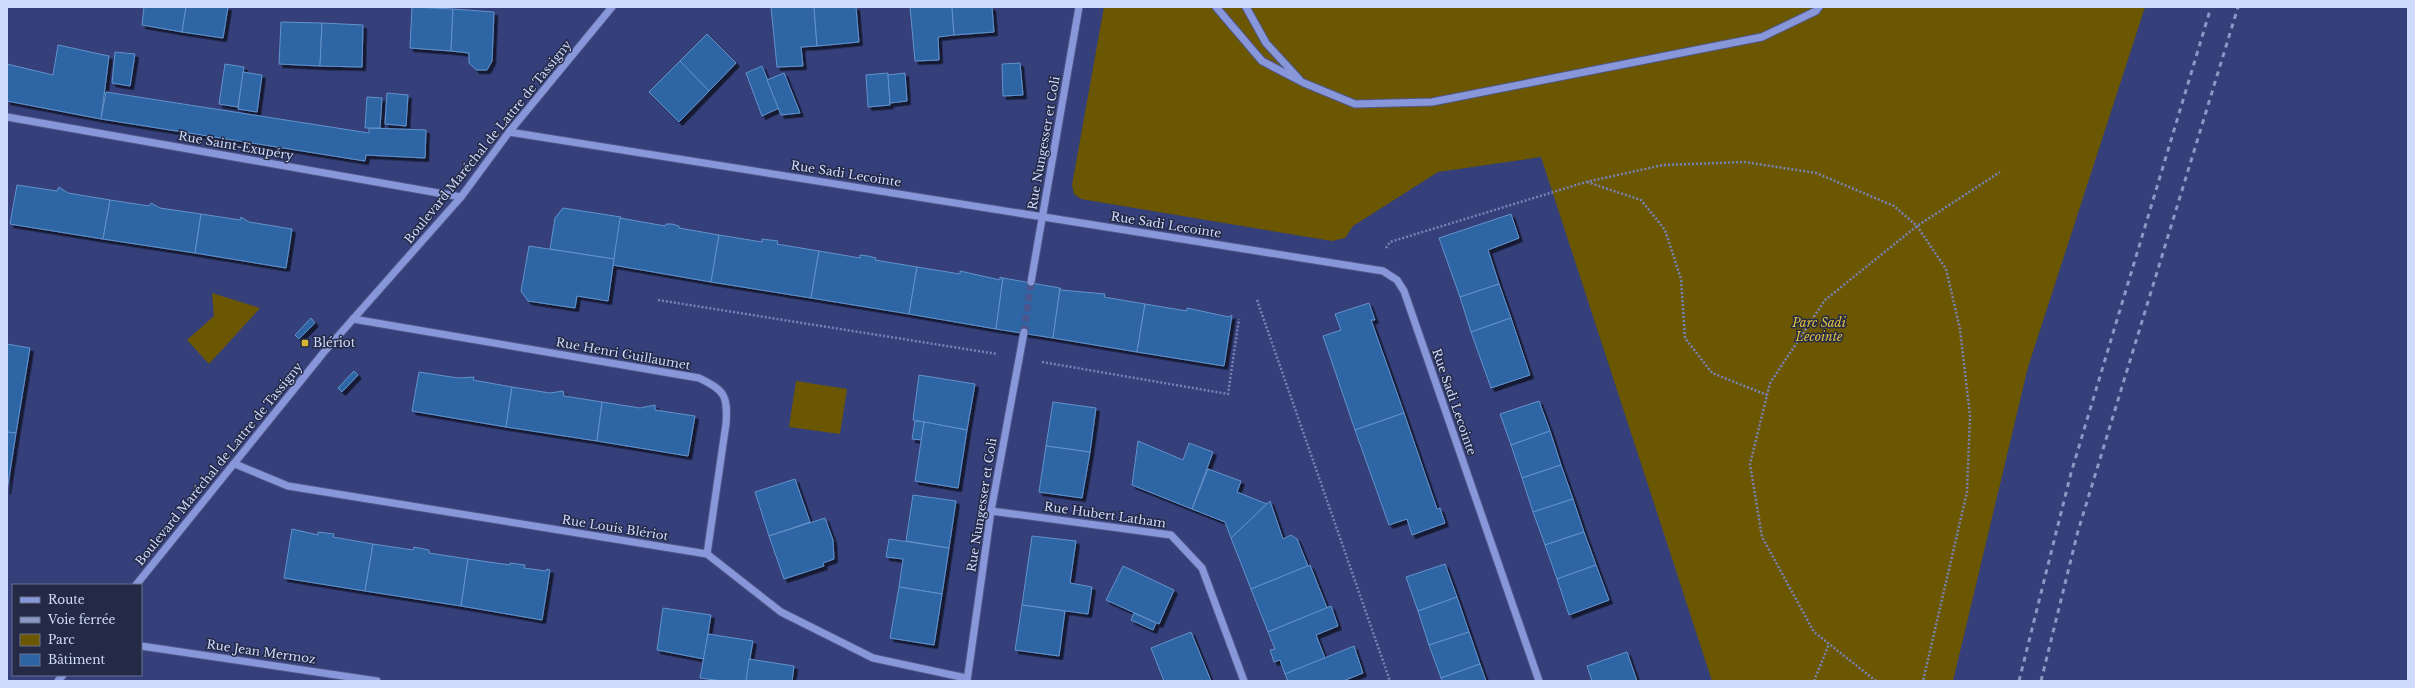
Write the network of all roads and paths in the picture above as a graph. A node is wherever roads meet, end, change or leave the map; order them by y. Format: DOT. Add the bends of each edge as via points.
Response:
graph roads {
  1 [pos="612,7"];
  2 [pos="1079,7"];
  3 [pos="1216,7"];
  4 [pos="1246,7"];
  5 [pos="1819,7"];
  6 [pos="1304,83"];
  7 [pos="7,117"];
  8 [pos="509,132"];
  9 [pos="2000,172"];
  10 [pos="1586,182"];
  11 [pos="461,197"];
  12 [pos="1043,216"];
  13 [pos="1917,226"];
  14 [pos="1374,270"];
  15 [pos="1031,282"];
  16 [pos="658,300"];
  17 [pos="1257,300"];
  18 [pos="353,319"];
  19 [pos="1239,319"];
  20 [pos="1024,332"];
  21 [pos="1019,358"];
  22 [pos="1767,395"];
  23 [pos="235,464"];
  24 [pos="991,511"];
  25 [pos="707,554"];
  26 [pos="137,584"];
  27 [pos="1829,644"];
  28 [pos="142,646"];
  29 [pos="967,679"];
  30 [pos="377,681"];
  31 [pos="1244,681"];
  32 [pos="1390,681"];
  33 [pos="1539,681"];
  34 [pos="1814,681"];
  35 [pos="1876,681"];
  36 [pos="1923,681"];
  1 -- 8 [label="street, Boulevard Maréchal de Lattre de Tassigny"];
  2 -- 12 [label="street, Rue Nungesser et Coli"];
  3 -- 6 [label="street" via="1262,61"];
  4 -- 6 [label="street" via="1266,43"];
  5 -- 6 [label="street" via="1816,11 1762,37 1432,102 1355,104"];
  7 -- 11 [label="street, Rue Saint-Exupéry"];
  8 -- 11 [label="street, Boulevard Maréchal de Lattre de Tassigny"];
  8 -- 12 [label="street, Rue Sadi Lecointe"];
  9 -- 13 [label="path"];
  10 -- 13 [label="path" via="1663,165 1745,162 1816,173 1894,206"];
  10 -- 14 [label="path" via="1390,242"];
  10 -- 22 [label="path" via="1640,200 1665,230 1681,279 1685,338 1712,373"];
  11 -- 18 [label="street, Boulevard Maréchal de Lattre de Tassigny"];
  12 -- 14 [label="street, Rue Sadi Lecointe"];
  12 -- 15 [label="street, Rue Nungesser et Coli"];
  13 -- 22 [label="path" via="1825,300 1770,383"];
  13 -- 36 [label="path" via="1946,269 1960,329 1970,416 1967,492"];
  14 -- 33 [label="street, Rue Sadi Lecointe" via="1383,271 1397,280 1404,291"];
  16 -- 21 [label="path"];
  17 -- 32 [label="path"];
  18 -- 23 [label="street, Boulevard Maréchal de Lattre de Tassigny"];
  18 -- 25 [label="street, Rue Henri Guillaumet" via="699,378 718,387 727,402 726,424"];
  19 -- 21 [label="path" via="1228,394"];
  20 -- 21 [label="street, Rue Nungesser et Coli"];
  21 -- 24 [label="street, Rue Nungesser et Coli"];
  22 -- 27 [label="path" via="1750,464 1762,537 1814,632"];
  23 -- 25 [label="street, Rue Louis Blériot" via="288,486"];
  23 -- 26 [label="street, Boulevard Maréchal de Lattre de Tassigny"];
  24 -- 29 [label="street, Rue Nungesser et Coli"];
  24 -- 31 [label="street, Rue Hubert Latham" via="1171,535 1202,568"];
  25 -- 29 [label="street, Rue Louis Blériot" via="781,612 873,658"];
  27 -- 34 [label="path"];
  27 -- 35 [label="path"];
  28 -- 30 [label="street, Rue Jean Mermoz"];
}
